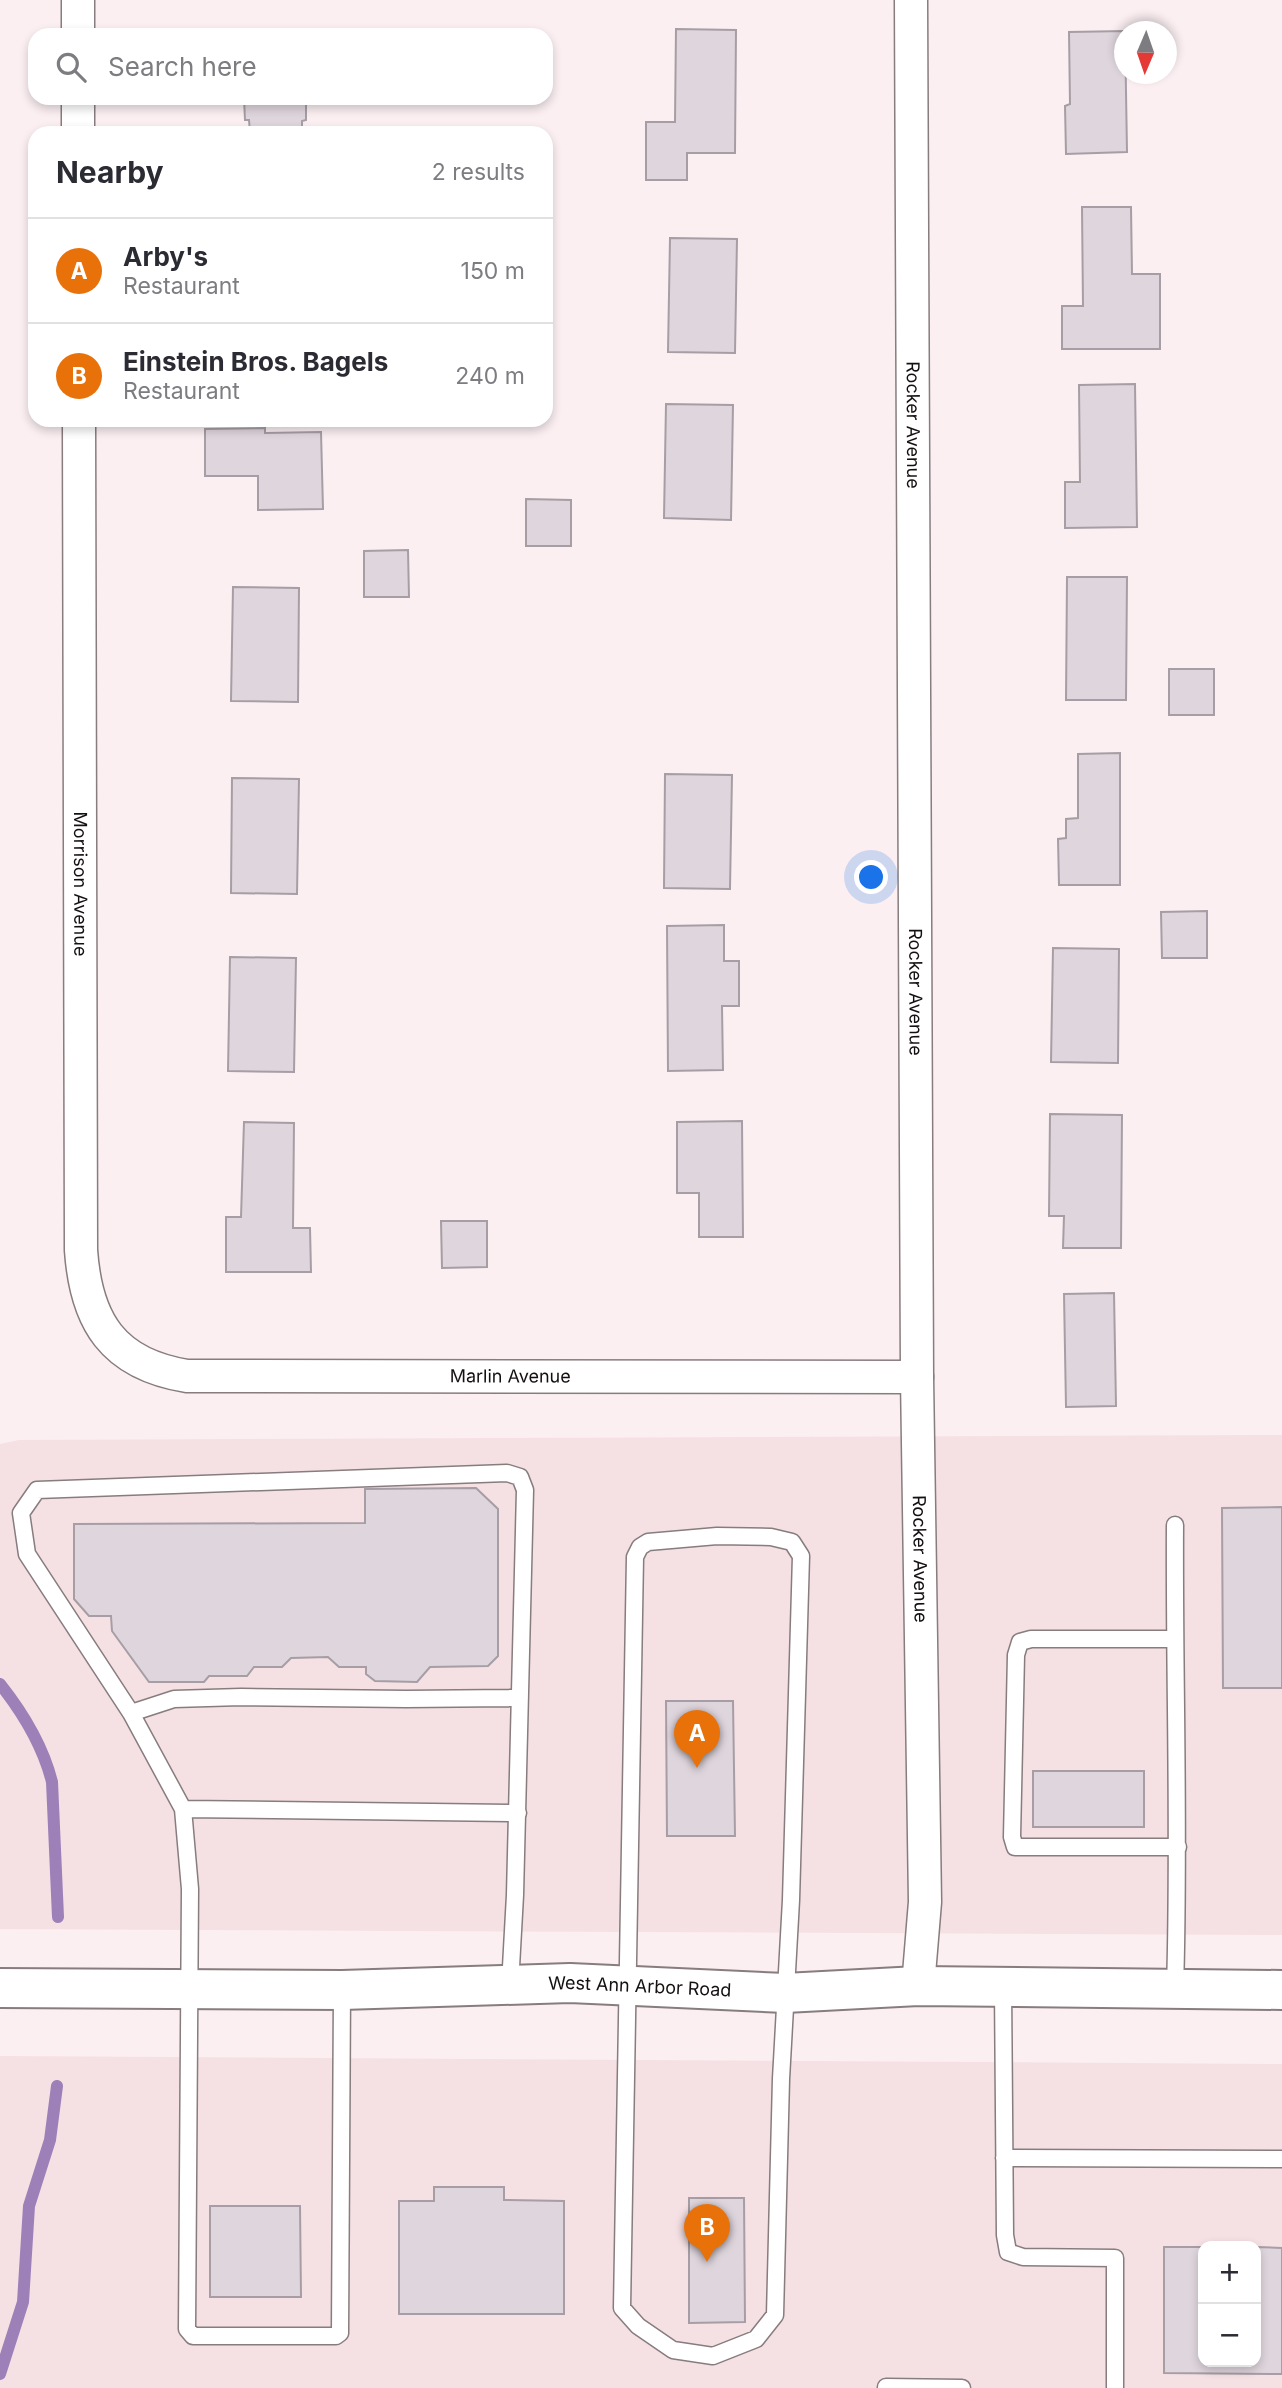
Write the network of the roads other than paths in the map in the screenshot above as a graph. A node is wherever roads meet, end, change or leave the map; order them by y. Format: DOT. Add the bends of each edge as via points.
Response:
graph roads {
  1 [pos="78,0"];
  2 [pos="911,0"];
  3 [pos="78,28"];
  4 [pos="78,105"];
  5 [pos="78,126"];
  6 [pos="79,427"];
  7 [pos="113,1341"];
  8 [pos="917,1377"];
  9 [pos="1175,1525"];
  10 [pos="1174,1639"];
  11 [pos="520,1698"];
  12 [pos="131,1713"];
  13 [pos="183,1809"];
  14 [pos="518,1813"];
  15 [pos="1178,1847"];
  16 [pos="510,1984"];
  17 [pos="627,1985"];
  18 [pos="918,1986"];
  19 [pos="1003,1986"];
  20 [pos="188,1988"];
  21 [pos="1175,1988"];
  22 [pos="1,1989"];
  23 [pos="342,1990"];
  24 [pos="1282,1990"];
  25 [pos="785,1993"];
  26 [pos="1004,2158"];
  27 [pos="1282,2159"];
  28 [pos="886,2387"];
  29 [pos="962,2388"];
  30 [pos="1115,2388"];
  1 -- 3 [label="street"];
  2 -- 8 [label="street, Rocker Avenue"];
  4 -- 5 [label="street"];
  6 -- 7 [label="street, Morrison Avenue" via="81,1250 87,1298"];
  7 -- 8 [label="street, Marlin Avenue" via="148,1366 187,1376"];
  8 -- 18 [label="street, Rocker Avenue" via="925,1902"];
  9 -- 10 [label="lane"];
  10 -- 15 [label="lane"];
  10 -- 15 [label="lane" via="1020,1642 1012,1837 1015,1847"];
  11 -- 12 [label="lane" via="241,1696 174,1699"];
  11 -- 12 [label="lane" via="525,1490 520,1477 507,1472 37,1490 21,1513 27,1554"];
  11 -- 14 [label="lane"];
  12 -- 13 [label="lane"];
  13 -- 14 [label="lane"];
  13 -- 20 [label="lane" via="190,1889"];
  14 -- 16 [label="lane"];
  15 -- 21 [label="lane"];
  16 -- 17 [label="main road, West Ann Arbor Road"];
  16 -- 23 [label="main road, West Ann Arbor Road"];
  17 -- 25 [label="main road, West Ann Arbor Road"];
  17 -- 25 [label="lane" via="622,2308 638,2326 673,2350 713,2356 756,2339 775,2315"];
  17 -- 25 [label="lane" via="635,1557 648,1542 771,1537 792,1542 801,1556"];
  18 -- 19 [label="main road, West Ann Arbor Road"];
  18 -- 25 [label="main road, West Ann Arbor Road"];
  19 -- 21 [label="main road, West Ann Arbor Road"];
  19 -- 26 [label="lane"];
  20 -- 22 [label="main road, West Ann Arbor Road"];
  20 -- 23 [label="main road, West Ann Arbor Road"];
  20 -- 23 [label="lane" via="187,2329 193,2336 340,2333"];
  21 -- 24 [label="main road, West Ann Arbor Road"];
  26 -- 27 [label="lane"];
  26 -- 30 [label="lane" via="1008,2252 1023,2257 1115,2258"];
  28 -- 29 [label="lane"];
}
